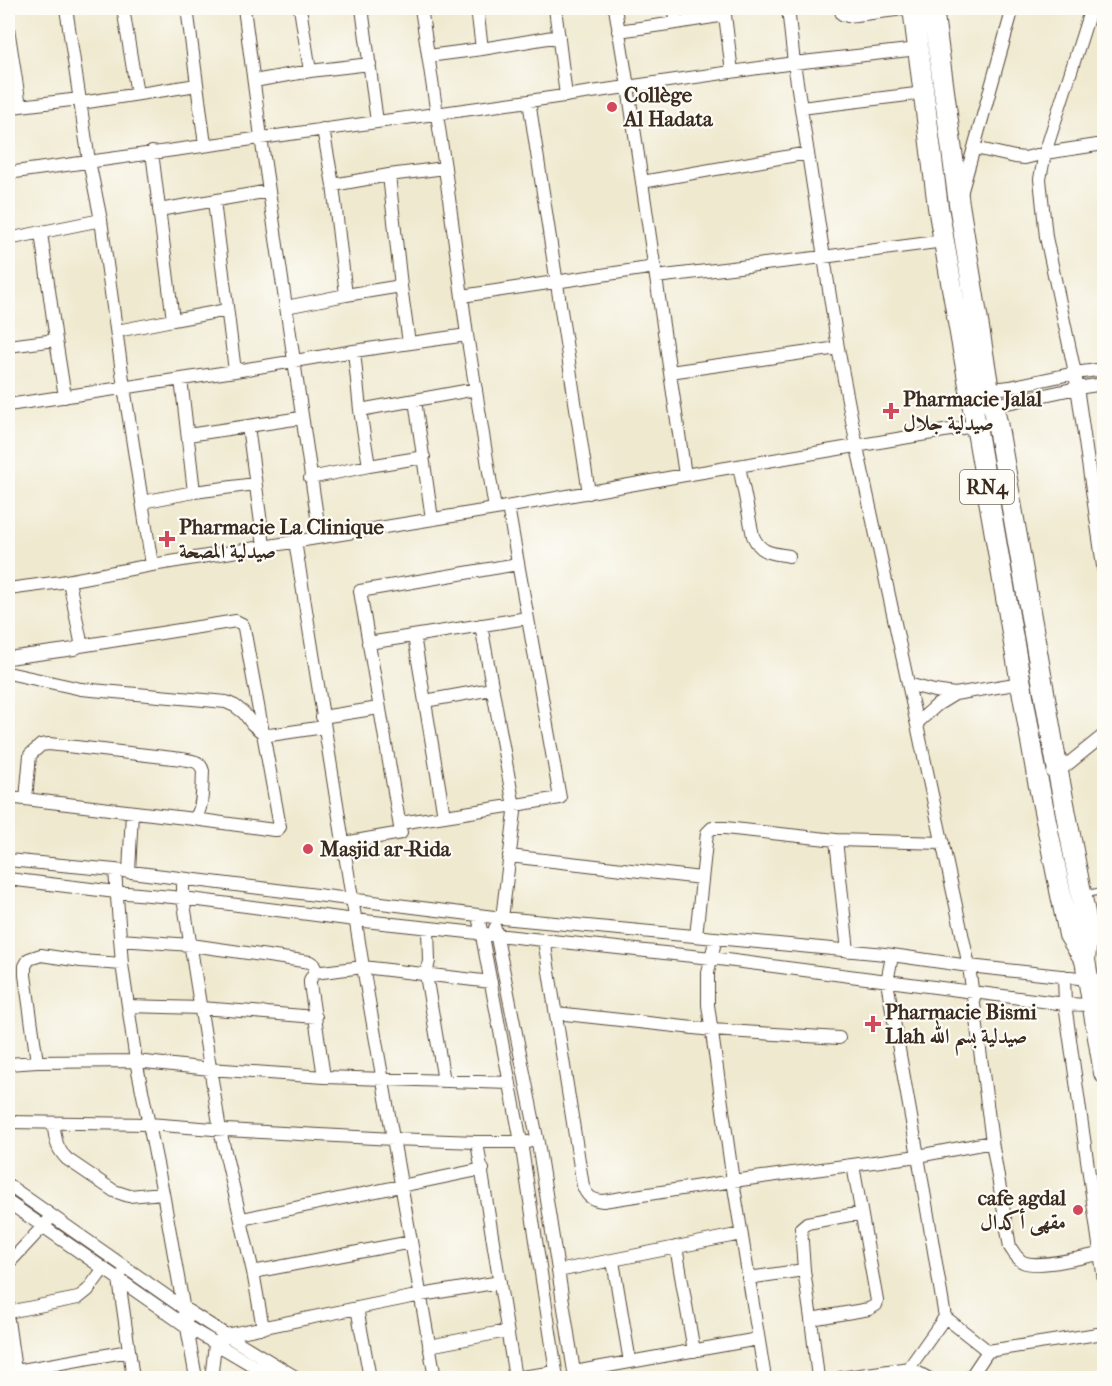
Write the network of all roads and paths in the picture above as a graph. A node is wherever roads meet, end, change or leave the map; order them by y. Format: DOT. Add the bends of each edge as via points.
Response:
graph roads {
  1 [pos="66,8"];
  2 [pos="123,8"];
  3 [pos="187,8"];
  4 [pos="244,8"];
  5 [pos="300,8"];
  6 [pos="362,8"];
  7 [pos="421,8"];
  8 [pos="477,8"];
  9 [pos="555,8"];
  10 [pos="615,8"];
  11 [pos="675,8"];
  12 [pos="788,8"];
  13 [pos="840,8"];
  14 [pos="912,8"];
  15 [pos="933,8"];
  16 [pos="1013,8"];
  17 [pos="1091,8"];
  18 [pos="725,11"];
  19 [pos="676,22"];
  20 [pos="8,28"];
  21 [pos="618,30"];
  22 [pos="559,36"];
  23 [pos="482,49"];
  24 [pos="918,49"];
  25 [pos="428,56"];
  26 [pos="794,63"];
  27 [pos="370,64"];
  28 [pos="310,71"];
  29 [pos="732,72"];
  30 [pos="254,81"];
  31 [pos="197,85"];
  32 [pos="628,87"];
  33 [pos="924,93"];
  34 [pos="137,94"];
  35 [pos="566,96"];
  36 [pos="80,101"];
  37 [pos="530,101"];
  38 [pos="14,107"];
  39 [pos="801,108"];
  40 [pos="437,114"];
  41 [pos="377,122"];
  42 [pos="323,129"];
  43 [pos="261,137"];
  44 [pos="1104,144"];
  45 [pos="205,145"];
  46 [pos="975,148"];
  47 [pos="152,152"];
  48 [pos="808,153"];
  49 [pos="1045,153"];
  50 [pos="89,161"];
  51 [pos="446,168"];
  52 [pos="8,173"];
  53 [pos="388,175"];
  54 [pos="642,182"];
  55 [pos="333,185"];
  56 [pos="269,191"];
  57 [pos="214,201"];
  58 [pos="958,204"];
  59 [pos="159,210"];
  60 [pos="101,220"];
  61 [pos="41,233"];
  62 [pos="8,239"];
  63 [pos="944,241"];
  64 [pos="823,257"];
  65 [pos="655,272"];
  66 [pos="557,282"];
  67 [pos="401,286"];
  68 [pos="346,295"];
  69 [pos="462,296"];
  70 [pos="286,307"];
  71 [pos="227,310"];
  72 [pos="173,320"];
  73 [pos="117,331"];
  74 [pos="467,335"];
  75 [pos="56,340"];
  76 [pos="410,343"];
  77 [pos="8,346"];
  78 [pos="838,348"];
  79 [pos="354,351"];
  80 [pos="293,361"];
  81 [pos="1104,369"];
  82 [pos="236,371"];
  83 [pos="670,372"];
  84 [pos="1075,373"];
  85 [pos="181,379"];
  86 [pos="1104,384"];
  87 [pos="124,387"];
  88 [pos="1077,388"];
  89 [pos="476,389"];
  90 [pos="65,397"];
  91 [pos="415,400"];
  92 [pos="984,403"];
  93 [pos="8,405"];
  94 [pos="360,410"];
  95 [pos="301,418"];
  96 [pos="248,426"];
  97 [pos="976,426"];
  98 [pos="188,435"];
  99 [pos="857,447"];
  100 [pos="424,457"];
  101 [pos="369,466"];
  102 [pos="739,466"];
  103 [pos="685,475"];
  104 [pos="310,478"];
  105 [pos="255,484"];
  106 [pos="194,492"];
  107 [pos="589,492"];
  108 [pos="142,502"];
  109 [pos="508,507"];
  110 [pos="495,509"];
  111 [pos="432,519"];
  112 [pos="320,537"];
  113 [pos="295,542"];
  114 [pos="264,546"];
  115 [pos="789,556"];
  116 [pos="518,564"];
  117 [pos="152,565"];
  118 [pos="1104,573"];
  119 [pos="69,580"];
  120 [pos="8,589"];
  121 [pos="527,618"];
  122 [pos="481,625"];
  123 [pos="414,636"];
  124 [pos="368,643"];
  125 [pos="80,646"];
  126 [pos="8,658"];
  127 [pos="8,674"];
  128 [pos="1021,683"];
  129 [pos="908,684"];
  130 [pos="492,689"];
  131 [pos="955,694"];
  132 [pos="425,701"];
  133 [pos="380,708"];
  134 [pos="323,722"];
  135 [pos="917,723"];
  136 [pos="264,734"];
  137 [pos="1104,735"];
  138 [pos="1058,772"];
  139 [pos="1037,776"];
  140 [pos="8,797"];
  141 [pos="26,799"];
  142 [pos="513,805"];
  143 [pos="132,812"];
  144 [pos="444,816"];
  145 [pos="194,819"];
  146 [pos="400,823"];
  147 [pos="836,840"];
  148 [pos="344,843"];
  149 [pos="943,843"];
  150 [pos="509,856"];
  151 [pos="8,860"];
  152 [pos="115,870"];
  153 [pos="129,872"];
  154 [pos="701,878"];
  155 [pos="8,879"];
  156 [pos="183,879"];
  157 [pos="1104,891"];
  158 [pos="116,892"];
  159 [pos="1081,895"];
  160 [pos="183,898"];
  161 [pos="352,900"];
  162 [pos="478,915"];
  163 [pos="498,917"];
  164 [pos="355,920"];
  165 [pos="1096,922"];
  166 [pos="428,928"];
  167 [pos="481,934"];
  168 [pos="496,935"];
  169 [pos="696,936"];
  170 [pos="716,938"];
  171 [pos="120,940"];
  172 [pos="544,940"];
  173 [pos="191,945"];
  174 [pos="848,951"];
  175 [pos="892,956"];
  176 [pos="711,958"];
  177 [pos="122,963"];
  178 [pos="969,966"];
  179 [pos="363,967"];
  180 [pos="1087,970"];
  181 [pos="316,972"];
  182 [pos="426,975"];
  183 [pos="1064,976"];
  184 [pos="491,982"];
  185 [pos="887,982"];
  186 [pos="972,993"];
  187 [pos="1065,1004"];
  188 [pos="1093,1005"];
  189 [pos="128,1006"];
  190 [pos="201,1008"];
  191 [pos="555,1014"];
  192 [pos="316,1017"];
  193 [pos="1101,1026"];
  194 [pos="712,1030"];
  195 [pos="839,1038"];
  196 [pos="1103,1050"];
  197 [pos="136,1061"];
  198 [pos="37,1062"];
  199 [pos="8,1064"];
  200 [pos="210,1069"];
  201 [pos="1104,1073"];
  202 [pos="324,1077"];
  203 [pos="382,1079"];
  204 [pos="444,1081"];
  205 [pos="510,1083"];
  206 [pos="8,1122"];
  207 [pos="53,1123"];
  208 [pos="149,1124"];
  209 [pos="220,1130"];
  210 [pos="393,1139"];
  211 [pos="477,1142"];
  212 [pos="521,1142"];
  213 [pos="992,1142"];
  214 [pos="537,1143"];
  215 [pos="918,1156"];
  216 [pos="853,1165"];
  217 [pos="483,1169"];
  218 [pos="733,1181"];
  219 [pos="8,1185"];
  220 [pos="401,1187"];
  221 [pos="163,1193"];
  222 [pos="8,1202"];
  223 [pos="861,1213"];
  224 [pos="52,1216"];
  225 [pos="242,1220"];
  226 [pos="43,1227"];
  227 [pos="741,1234"];
  228 [pos="411,1242"];
  229 [pos="675,1247"];
  230 [pos="1100,1254"];
  231 [pos="613,1261"];
  232 [pos="8,1264"];
  233 [pos="125,1267"];
  234 [pos="104,1268"];
  235 [pos="804,1270"];
  236 [pos="558,1271"];
  237 [pos="253,1272"];
  238 [pos="748,1278"];
  239 [pos="119,1279"];
  240 [pos="1104,1280"];
  241 [pos="500,1282"];
  242 [pos="421,1295"];
  243 [pos="182,1306"];
  244 [pos="357,1308"];
  245 [pos="8,1312"];
  246 [pos="945,1317"];
  247 [pos="811,1319"];
  248 [pos="8,1320"];
  249 [pos="186,1326"];
  250 [pos="263,1328"];
  251 [pos="507,1331"];
  252 [pos="1104,1332"];
  253 [pos="226,1335"];
  254 [pos="758,1339"];
  255 [pos="215,1344"];
  256 [pos="429,1346"];
  257 [pos="129,1351"];
  258 [pos="694,1351"];
  259 [pos="988,1351"];
  260 [pos="630,1362"];
  261 [pos="909,1368"];
  262 [pos="16,1375"];
  263 [pos="557,1375"];
  264 [pos="575,1375"];
  265 [pos="133,1378"];
  266 [pos="196,1378"];
  267 [pos="213,1378"];
  268 [pos="274,1378"];
  269 [pos="297,1378"];
  270 [pos="370,1378"];
  271 [pos="435,1378"];
  272 [pos="515,1378"];
  273 [pos="765,1378"];
  274 [pos="818,1378"];
  275 [pos="840,1378"];
  276 [pos="928,1378"];
  277 [pos="970,1378"];
  1 -- 36 [label="street"];
  2 -- 34 [label="street"];
  3 -- 31 [label="street"];
  4 -- 30 [label="street"];
  5 -- 28 [label="street"];
  6 -- 27 [label="street"];
  7 -- 25 [label="street"];
  8 -- 23 [label="street"];
  9 -- 22 [label="street"];
  10 -- 21 [label="street"];
  11 -- 19 [label="street"];
  12 -- 26 [label="street"];
  13 -- 14 [label="street" via="848,16"];
  14 -- 24 [label="main road, RN4"];
  15 -- 58 [label="main road, RN4"];
  16 -- 46 [label="street"];
  17 -- 49 [label="street"];
  18 -- 19 [label="street"];
  18 -- 29 [label="street"];
  19 -- 21 [label="street"];
  20 -- 38 [label="street"];
  21 -- 32 [label="street"];
  22 -- 23 [label="street"];
  22 -- 35 [label="street"];
  23 -- 25 [label="street"];
  24 -- 26 [label="street"];
  24 -- 33 [label="main road, RN4"];
  25 -- 40 [label="street"];
  26 -- 29 [label="street"];
  26 -- 39 [label="street"];
  27 -- 28 [label="street"];
  27 -- 41 [label="street"];
  28 -- 30 [label="street"];
  29 -- 32 [label="street"];
  30 -- 43 [label="street"];
  31 -- 34 [label="street"];
  31 -- 45 [label="street"];
  32 -- 35 [label="street"];
  32 -- 54 [label="street"];
  33 -- 39 [label="street"];
  33 -- 63 [label="main road, RN4"];
  34 -- 36 [label="street"];
  35 -- 37 [label="street"];
  36 -- 38 [label="street"];
  36 -- 50 [label="street"];
  37 -- 40 [label="street"];
  37 -- 66 [label="street"];
  39 -- 48 [label="street"];
  40 -- 41 [label="street"];
  40 -- 51 [label="street"];
  41 -- 42 [label="street"];
  42 -- 43 [label="street"];
  42 -- 55 [label="street"];
  43 -- 45 [label="street"];
  43 -- 56 [label="street"];
  44 -- 49 [label="street"];
  45 -- 47 [label="street"];
  46 -- 49 [label="street" via="1015,157"];
  46 -- 58 [label="street"];
  47 -- 50 [label="street"];
  47 -- 59 [label="street"];
  48 -- 54 [label="street"];
  48 -- 64 [label="street"];
  49 -- 84 [label="street" via="1040,179 1046,237"];
  50 -- 52 [label="street"];
  50 -- 60 [label="street"];
  51 -- 53 [label="street"];
  51 -- 69 [label="street"];
  53 -- 55 [label="street"];
  53 -- 67 [label="street"];
  54 -- 65 [label="street"];
  55 -- 68 [label="street"];
  56 -- 57 [label="street"];
  56 -- 70 [label="street"];
  57 -- 59 [label="street"];
  57 -- 71 [label="street"];
  58 -- 92 [label="main road, RN4"];
  59 -- 72 [label="street"];
  60 -- 61 [label="street"];
  60 -- 73 [label="street"];
  61 -- 62 [label="street"];
  61 -- 75 [label="street"];
  63 -- 64 [label="street"];
  63 -- 92 [label="main road, RN4"];
  64 -- 65 [label="street"];
  64 -- 78 [label="street"];
  65 -- 66 [label="street"];
  65 -- 83 [label="street"];
  66 -- 69 [label="street"];
  66 -- 107 [label="street"];
  67 -- 68 [label="street"];
  67 -- 76 [label="street"];
  68 -- 70 [label="street"];
  69 -- 74 [label="street"];
  70 -- 80 [label="street"];
  71 -- 72 [label="street"];
  71 -- 82 [label="street"];
  72 -- 73 [label="street"];
  73 -- 87 [label="street"];
  74 -- 76 [label="street"];
  74 -- 89 [label="street"];
  75 -- 77 [label="street"];
  75 -- 90 [label="street"];
  76 -- 79 [label="street"];
  78 -- 83 [label="street"];
  78 -- 99 [label="street"];
  79 -- 80 [label="street"];
  79 -- 94 [label="street"];
  80 -- 82 [label="street"];
  80 -- 95 [label="street"];
  81 -- 84 [label="street"];
  82 -- 85 [label="street"];
  83 -- 103 [label="street"];
  84 -- 88 [label="street"];
  84 -- 92 [label="street" via="1010,387"];
  85 -- 87 [label="street"];
  85 -- 98 [label="street"];
  86 -- 88 [label="street"];
  87 -- 90 [label="street"];
  87 -- 108 [label="street"];
  88 -- 92 [label="street" via="1012,402"];
  88 -- 118 [label="street"];
  89 -- 91 [label="street"];
  89 -- 110 [label="street"];
  90 -- 93 [label="street"];
  91 -- 94 [label="street"];
  91 -- 100 [label="street"];
  92 -- 97 [label="main road, RN4"];
  92 -- 138 [label="main road, RN4"];
  94 -- 101 [label="street"];
  95 -- 96 [label="street"];
  95 -- 104 [label="street"];
  96 -- 98 [label="street"];
  96 -- 105 [label="street"];
  97 -- 99 [label="street"];
  97 -- 128 [label="main road, RN4"];
  98 -- 106 [label="street"];
  99 -- 102 [label="street"];
  99 -- 129 [label="street"];
  100 -- 101 [label="street"];
  100 -- 111 [label="street"];
  101 -- 104 [label="street"];
  102 -- 103 [label="street"];
  102 -- 115 [label="street" via="753,536 762,549"];
  103 -- 107 [label="street"];
  104 -- 112 [label="street"];
  105 -- 106 [label="street"];
  105 -- 114 [label="street"];
  106 -- 108 [label="street"];
  107 -- 109 [label="street"];
  108 -- 117 [label="street"];
  109 -- 110 [label="street"];
  109 -- 116 [label="street"];
  110 -- 111 [label="street"];
  111 -- 112 [label="street"];
  112 -- 113 [label="street"];
  113 -- 114 [label="street"];
  113 -- 134 [label="street"];
  114 -- 117 [label="street"];
  116 -- 121 [label="street"];
  116 -- 124 [label="street" via="360,591"];
  117 -- 119 [label="street"];
  119 -- 120 [label="street"];
  119 -- 125 [label="street"];
  121 -- 122 [label="street"];
  121 -- 142 [label="street" via="560,798"];
  122 -- 123 [label="street"];
  122 -- 130 [label="street"];
  123 -- 124 [label="street"];
  123 -- 132 [label="street"];
  124 -- 133 [label="street"];
  125 -- 126 [label="street"];
  125 -- 136 [label="street" via="236,621 244,628"];
  127 -- 136 [label="street" via="81,689 226,702 244,713"];
  128 -- 131 [label="street"];
  128 -- 139 [label="main road, RN4"];
  129 -- 131 [label="street"];
  129 -- 135 [label="street"];
  130 -- 132 [label="street"];
  130 -- 142 [label="street"];
  131 -- 135 [label="street"];
  132 -- 144 [label="street"];
  133 -- 134 [label="street"];
  133 -- 146 [label="street"];
  134 -- 136 [label="street"];
  134 -- 148 [label="street"];
  135 -- 149 [label="street"];
  136 -- 145 [label="street" via="279,829"];
  137 -- 138 [label="street"];
  138 -- 139 [label="street"];
  138 -- 159 [label="main road, RN4"];
  139 -- 180 [label="main road, RN4" via="1069,935"];
  140 -- 141 [label="street"];
  141 -- 143 [label="street"];
  141 -- 145 [label="street" via="30,755 41,745 182,759 202,766 200,807"];
  142 -- 144 [label="street"];
  142 -- 150 [label="street"];
  143 -- 145 [label="street"];
  143 -- 153 [label="street"];
  144 -- 146 [label="street"];
  146 -- 148 [label="street" via="401,833"];
  147 -- 149 [label="street"];
  147 -- 154 [label="street" via="712,828 707,833"];
  147 -- 174 [label="street"];
  148 -- 161 [label="street"];
  149 -- 178 [label="street"];
  150 -- 154 [label="street"];
  150 -- 163 [label="street"];
  151 -- 152 [label="street"];
  152 -- 153 [label="street"];
  152 -- 158 [label="street"];
  153 -- 156 [label="street"];
  154 -- 169 [label="street"];
  155 -- 158 [label="street"];
  156 -- 160 [label="street"];
  156 -- 161 [label="street"];
  157 -- 159 [label="lane"];
  158 -- 160 [label="street"];
  158 -- 171 [label="street"];
  159 -- 165 [label="main road, RN4"];
  160 -- 164 [label="street"];
  160 -- 173 [label="street"];
  161 -- 162 [label="street"];
  161 -- 164 [label="street"];
  162 -- 163 [label="street"];
  162 -- 167 [label="street"];
  163 -- 168 [label="street"];
  163 -- 169 [label="street"];
  164 -- 166 [label="street"];
  164 -- 179 [label="street"];
  165 -- 180 [label="main road, RN4" via="1088,929"];
  166 -- 167 [label="street"];
  166 -- 182 [label="street"];
  167 -- 168 [label="street"];
  167 -- 184 [label="street"];
  168 -- 172 [label="street"];
  168 -- 214 [label="street"];
  169 -- 170 [label="street"];
  170 -- 174 [label="street"];
  170 -- 176 [label="street"];
  171 -- 173 [label="street"];
  171 -- 177 [label="street"];
  172 -- 176 [label="street"];
  172 -- 191 [label="street"];
  173 -- 181 [label="street" via="310,962"];
  173 -- 190 [label="street"];
  174 -- 175 [label="street"];
  175 -- 178 [label="street"];
  175 -- 185 [label="street"];
  176 -- 185 [label="street"];
  176 -- 194 [label="street" via="707,989"];
  177 -- 189 [label="street"];
  177 -- 198 [label="street" via="41,955 29,959 25,975"];
  178 -- 183 [label="street"];
  178 -- 186 [label="street"];
  179 -- 181 [label="street"];
  179 -- 182 [label="street"];
  179 -- 203 [label="street"];
  180 -- 183 [label="street"];
  180 -- 188 [label="main road, RN4"];
  181 -- 192 [label="street" via="310,980"];
  182 -- 184 [label="street"];
  182 -- 204 [label="street"];
  183 -- 187 [label="street"];
  184 -- 205 [label="street"];
  185 -- 186 [label="street"];
  185 -- 215 [label="street"];
  186 -- 187 [label="street"];
  186 -- 213 [label="street"];
  187 -- 188 [label="street"];
  187 -- 230 [label="street"];
  188 -- 193 [label="main road, RN4"];
  189 -- 190 [label="street"];
  189 -- 197 [label="street"];
  190 -- 192 [label="street"];
  190 -- 200 [label="street"];
  191 -- 194 [label="street"];
  191 -- 218 [label="street" via="583,1185 590,1198 603,1201"];
  192 -- 202 [label="street"];
  193 -- 196 [label="main road, RN4"];
  194 -- 195 [label="street"];
  194 -- 218 [label="street"];
  196 -- 201 [label="main road, RN4"];
  197 -- 198 [label="street"];
  197 -- 200 [label="street"];
  197 -- 208 [label="street"];
  198 -- 199 [label="street"];
  200 -- 202 [label="street"];
  200 -- 209 [label="street"];
  202 -- 203 [label="street"];
  203 -- 204 [label="street"];
  203 -- 210 [label="street"];
  204 -- 205 [label="street"];
  205 -- 212 [label="street"];
  206 -- 207 [label="street"];
  207 -- 208 [label="street"];
  207 -- 221 [label="street" via="57,1145 67,1159 114,1191 129,1196"];
  208 -- 209 [label="street"];
  208 -- 221 [label="street"];
  209 -- 210 [label="street"];
  209 -- 225 [label="street"];
  210 -- 211 [label="street"];
  210 -- 220 [label="street"];
  211 -- 212 [label="street"];
  211 -- 217 [label="street"];
  212 -- 214 [label="street"];
  212 -- 263 [label="street"];
  213 -- 215 [label="street"];
  213 -- 230 [label="street" via="1010,1247 1020,1260 1039,1265"];
  214 -- 236 [label="street"];
  215 -- 216 [label="street"];
  215 -- 246 [label="street"];
  216 -- 218 [label="street"];
  216 -- 223 [label="street"];
  217 -- 220 [label="street"];
  217 -- 241 [label="street"];
  218 -- 227 [label="street"];
  219 -- 224 [label="street"];
  220 -- 225 [label="street"];
  220 -- 228 [label="street"];
  221 -- 243 [label="street"];
  222 -- 226 [label="street"];
  223 -- 235 [label="street" via="804,1224"];
  223 -- 247 [label="street" via="876,1305"];
  224 -- 226 [label="street"];
  224 -- 233 [label="street"];
  225 -- 237 [label="street"];
  226 -- 232 [label="street"];
  226 -- 234 [label="street"];
  227 -- 229 [label="street"];
  227 -- 238 [label="street"];
  228 -- 237 [label="street"];
  228 -- 242 [label="street"];
  229 -- 231 [label="street"];
  229 -- 258 [label="street"];
  230 -- 240 [label="street"];
  231 -- 236 [label="street"];
  231 -- 260 [label="street"];
  233 -- 239 [label="street"];
  233 -- 243 [label="street"];
  234 -- 239 [label="street"];
  234 -- 245 [label="street" via="78,1298"];
  235 -- 238 [label="street"];
  235 -- 247 [label="street"];
  236 -- 264 [label="street"];
  237 -- 250 [label="street"];
  238 -- 254 [label="street"];
  239 -- 249 [label="street"];
  239 -- 257 [label="street"];
  241 -- 242 [label="street"];
  241 -- 251 [label="street"];
  242 -- 244 [label="street"];
  242 -- 256 [label="street"];
  243 -- 249 [label="street"];
  243 -- 253 [label="street"];
  244 -- 250 [label="street"];
  244 -- 270 [label="street"];
  246 -- 259 [label="street"];
  246 -- 261 [label="street"];
  247 -- 274 [label="street"];
  248 -- 262 [label="street"];
  249 -- 255 [label="street"];
  249 -- 266 [label="street"];
  250 -- 253 [label="street"];
  251 -- 256 [label="street"];
  251 -- 272 [label="street"];
  252 -- 259 [label="street"];
  253 -- 255 [label="street"];
  253 -- 269 [label="street"];
  254 -- 258 [label="street"];
  254 -- 273 [label="street"];
  255 -- 267 [label="street"];
  255 -- 268 [label="street"];
  256 -- 271 [label="street"];
  257 -- 262 [label="street"];
  257 -- 265 [label="street"];
  258 -- 260 [label="street"];
  259 -- 277 [label="street"];
  260 -- 264 [label="street"];
  261 -- 275 [label="street"];
  261 -- 276 [label="street"];
  263 -- 272 [label="street"];
}
